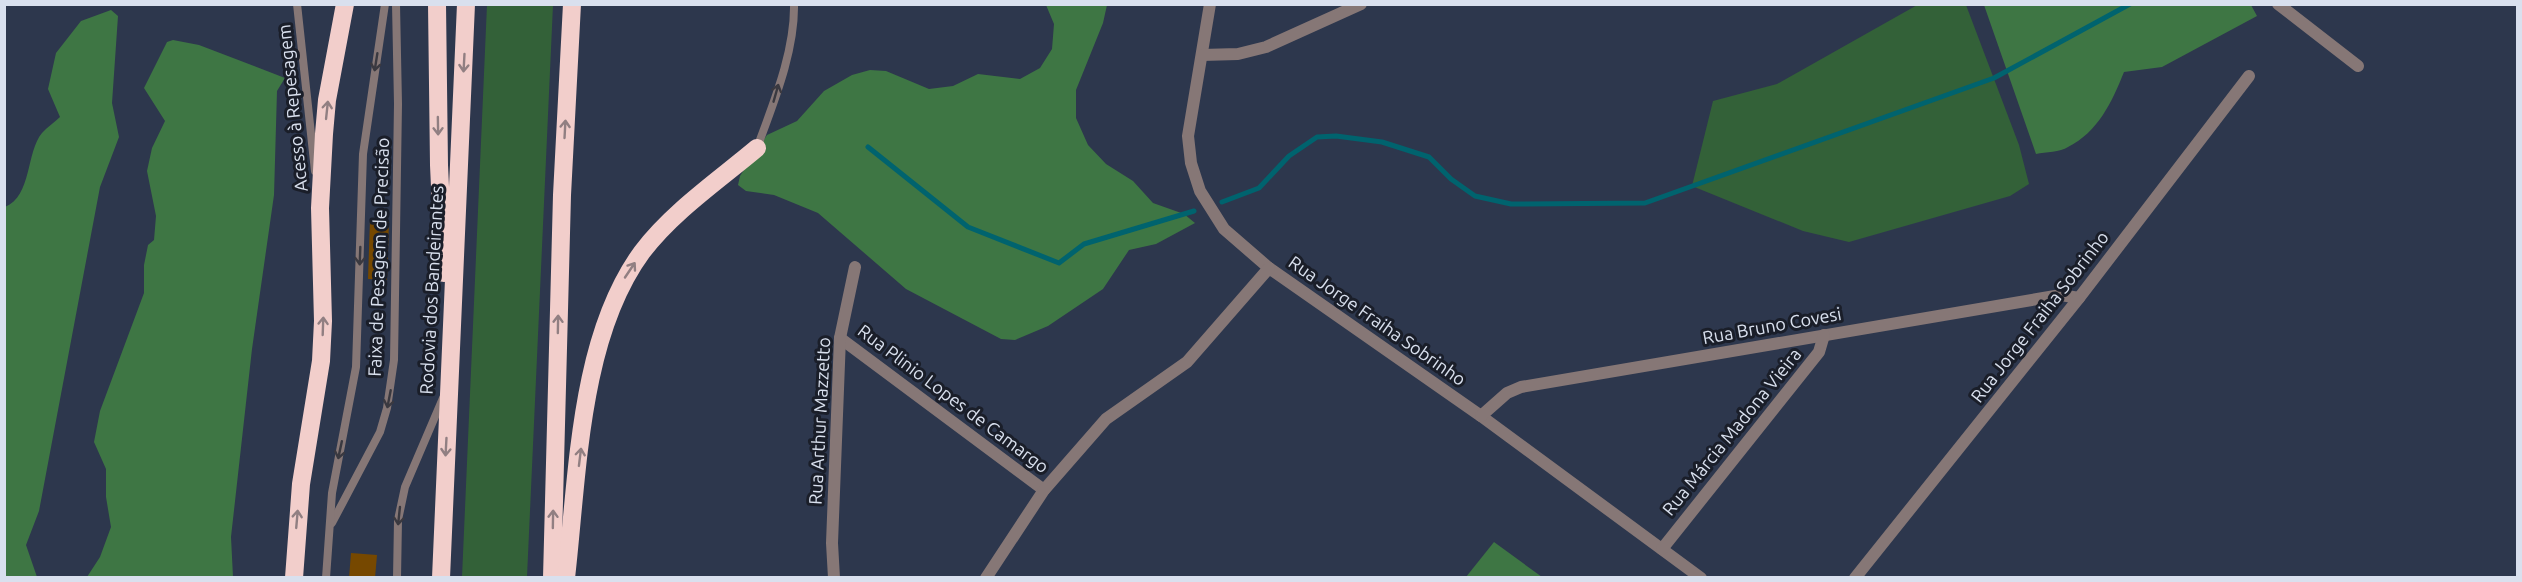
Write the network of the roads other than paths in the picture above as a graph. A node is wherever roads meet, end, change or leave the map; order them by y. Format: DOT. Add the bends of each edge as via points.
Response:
graph roads {
  1 [pos="297,4"];
  2 [pos="345,4"];
  3 [pos="386,4"];
  4 [pos="396,4"];
  5 [pos="437,4"];
  6 [pos="466,4"];
  7 [pos="572,4"];
  8 [pos="794,4"];
  9 [pos="1210,4"];
  10 [pos="1361,4"];
  11 [pos="2278,4"];
  12 [pos="1202,55"];
  13 [pos="2358,66"];
  14 [pos="2249,76"];
  15 [pos="757,148"];
  16 [pos="320,208"];
  17 [pos="855,267"];
  18 [pos="1269,268"];
  19 [pos="2079,298"];
  20 [pos="1824,335"];
  21 [pos="840,338"];
  22 [pos="449,383"];
  23 [pos="1481,416"];
  24 [pos="1044,490"];
  25 [pos="328,532"];
  26 [pos="1662,549"];
  27 [pos="294,578"];
  28 [pos="326,578"];
  29 [pos="397,578"];
  30 [pos="441,578"];
  31 [pos="552,578"];
  32 [pos="566,578"];
  33 [pos="834,578"];
  34 [pos="986,578"];
  35 [pos="1701,578"];
  36 [pos="1855,578"];
  1 -- 16 [label="lane, Acesso à Repesagem"];
  16 -- 2 [label="highway, one-way" via="327,100"];
  3 -- 25 [label="lane, Faixa de Pesagem de Precisão, one-way" via="363,154 356,367"];
  4 -- 25 [label="lane, Faixa de Pesagem de Precisão, one-way" via="398,104 392,376 380,432"];
  5 -- 22 [label="highway, one-way" via="439,165"];
  6 -- 22 [label="highway, Rodovia dos Bandeirantes, one-way"];
  31 -- 7 [label="highway, one-way" via="562,195"];
  15 -- 8 [label="lane, one-way" via="784,63"];
  9 -- 12 [label="street, Rua Jorge Fraiha Sobrinho"];
  10 -- 12 [label="street" via="1266,47 1238,54"];
  11 -- 13 [label="street"];
  12 -- 18 [label="street, Rua Jorge Fraiha Sobrinho" via="1188,136 1194,177 1206,204 1224,229"];
  14 -- 19 [label="street, Rua Jorge Fraiha Sobrinho"];
  32 -- 15 [label="highway, one-way" via="588,394 608,315 623,281 643,250 669,223"];
  27 -- 16 [label="highway, one-way" via="301,484 321,361"];
  17 -- 21 [label="street, Rua Arthur Mazzetto"];
  18 -- 23 [label="street, Rua Jorge Fraiha Sobrinho"];
  18 -- 24 [label="street" via="1187,362 1106,419"];
  19 -- 20 [label="street, Rua Bruno Covesi" via="2061,295"];
  19 -- 36 [label="street, Rua Jorge Fraiha Sobrinho"];
  20 -- 23 [label="street, Rua Bruno Covesi" via="1521,387 1507,393"];
  20 -- 26 [label="street, Rua Márcia Madona Vieira" via="1819,352"];
  21 -- 24 [label="street, Rua Plinio Lopes de Camargo"];
  21 -- 33 [label="street, Rua Arthur Mazzetto"];
  22 -- 29 [label="lane, one-way" via="405,487 398,520"];
  22 -- 30 [label="highway, Rodovia dos Bandeirantes, one-way"];
  23 -- 26 [label="street, Rua Jorge Fraiha Sobrinho"];
  24 -- 34 [label="street"];
  25 -- 28 [label="lane, Faixa de Pesagem de Precisão"];
  26 -- 35 [label="street, Rua Jorge Fraiha Sobrinho"];
}
